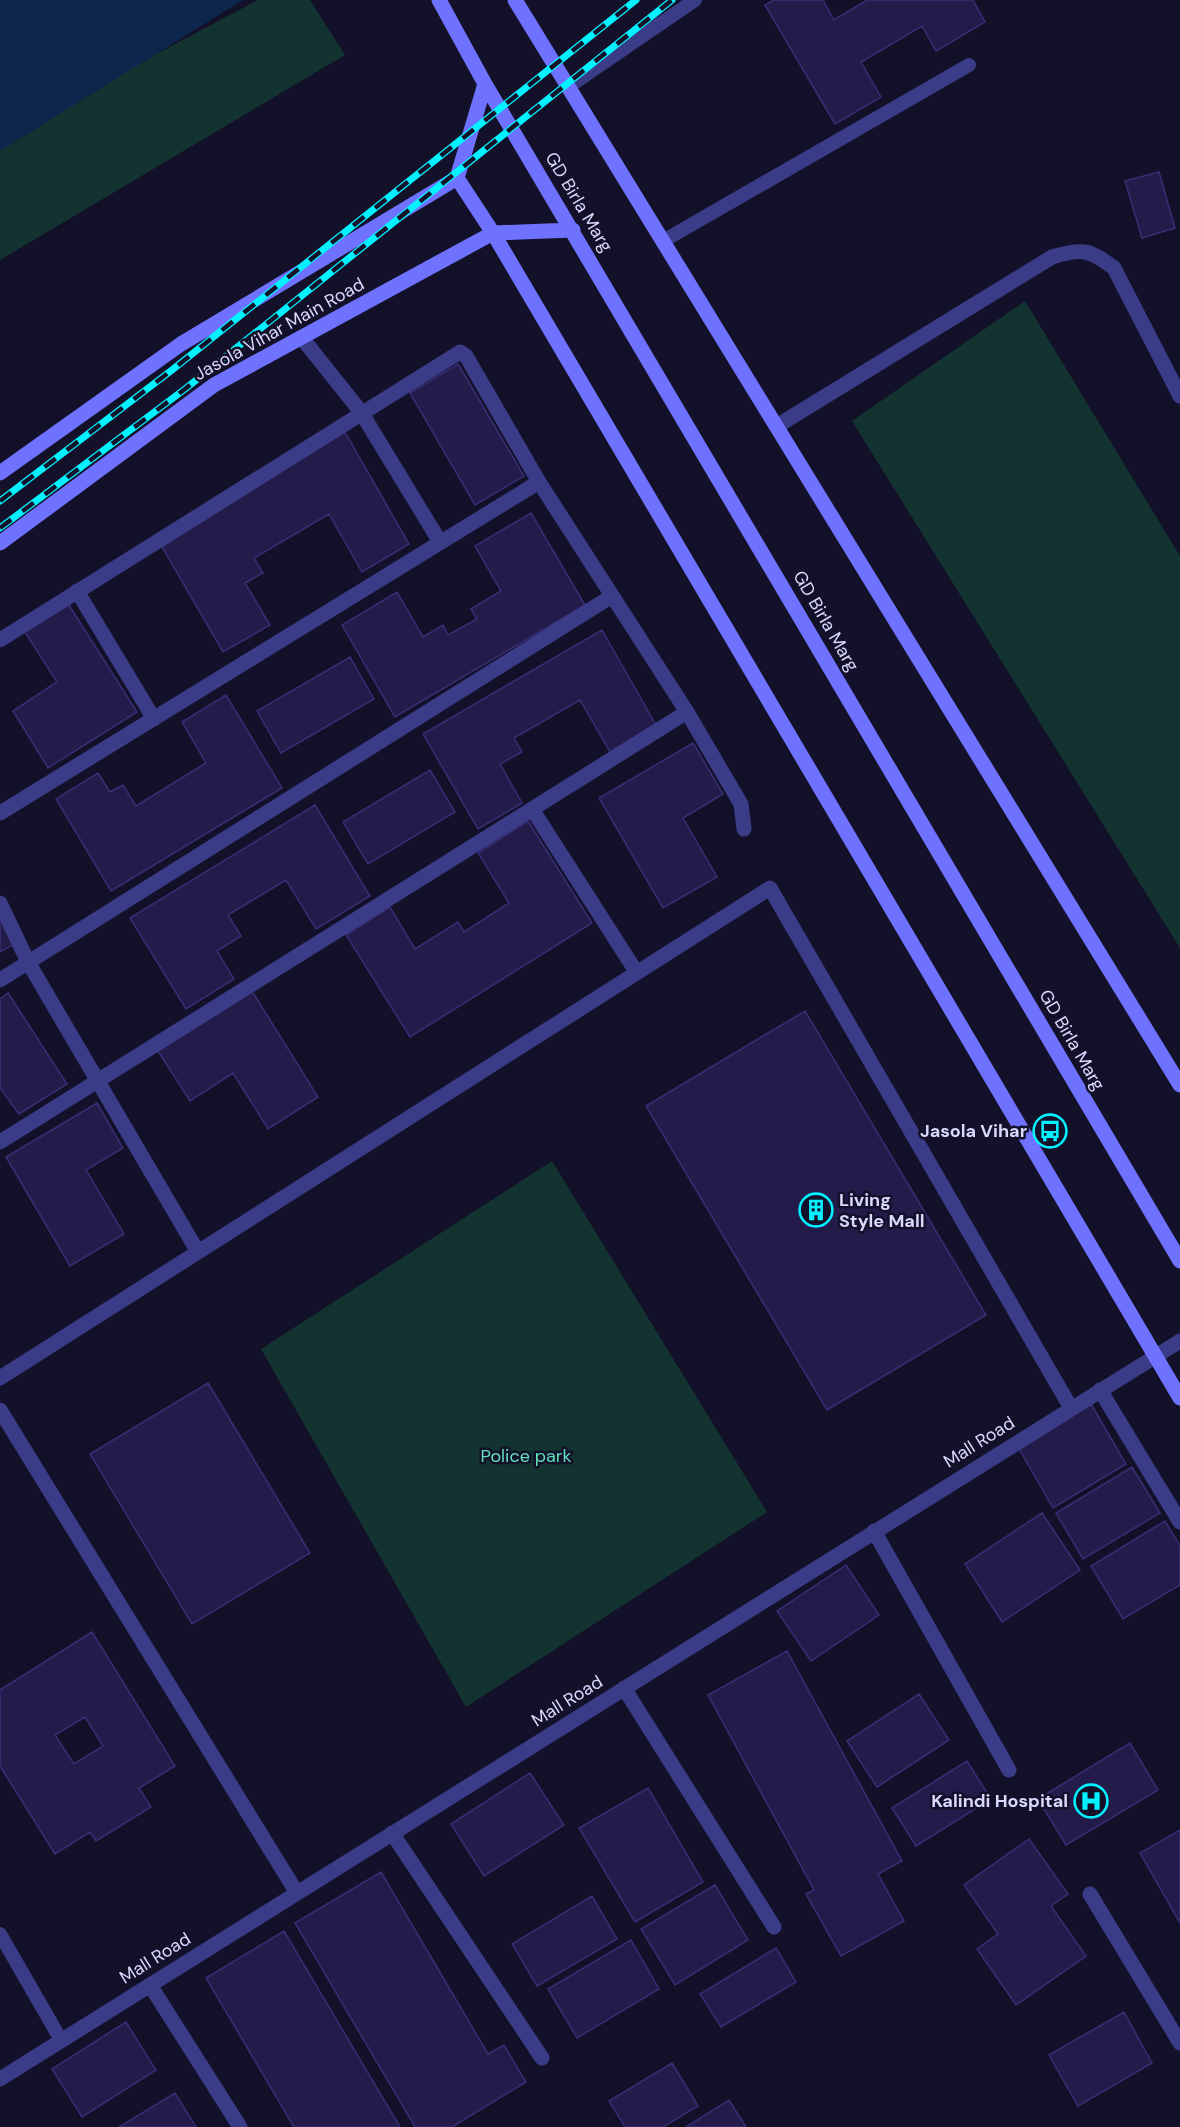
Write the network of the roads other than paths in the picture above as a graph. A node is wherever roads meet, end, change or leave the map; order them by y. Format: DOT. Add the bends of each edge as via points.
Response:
graph roads {
  1 [pos="440,0"];
  2 [pos="515,0"];
  3 [pos="695,0"];
  4 [pos="969,64"];
  5 [pos="485,84"];
  6 [pos="568,87"];
  7 [pos="457,178"];
  8 [pos="573,230"];
  9 [pos="493,233"];
  10 [pos="663,241"];
  11 [pos="302,338"];
  12 [pos="1180,395"];
  13 [pos="361,412"];
  14 [pos="777,426"];
  15 [pos="0,473"];
  16 [pos="539,482"];
  17 [pos="440,542"];
  18 [pos="0,543"];
  19 [pos="77,591"];
  20 [pos="612,596"];
  21 [pos="0,640"];
  22 [pos="687,712"];
  23 [pos="154,719"];
  24 [pos="532,809"];
  25 [pos="0,813"];
  26 [pos="744,829"];
  27 [pos="0,903"];
  28 [pos="28,963"];
  29 [pos="636,973"];
  30 [pos="0,980"];
  31 [pos="98,1081"];
  32 [pos="1180,1085"];
  33 [pos="0,1142"];
  34 [pos="198,1252"];
  35 [pos="1180,1261"];
  36 [pos="1180,1341"];
  37 [pos="1155,1355"];
  38 [pos="0,1378"];
  39 [pos="1100,1390"];
  40 [pos="1180,1398"];
  41 [pos="1071,1408"];
  42 [pos="0,1410"];
  43 [pos="1180,1522"];
  44 [pos="874,1531"];
  45 [pos="624,1688"];
  46 [pos="1009,1770"];
  47 [pos="392,1833"];
  48 [pos="297,1893"];
  49 [pos="1090,1894"];
  50 [pos="774,1927"];
  51 [pos="0,1934"];
  52 [pos="150,1984"];
  53 [pos="61,2040"];
  54 [pos="1180,2043"];
  55 [pos="542,2058"];
  56 [pos="0,2079"];
  57 [pos="240,2127"];
  1 -- 5 [label="main road, GD Birla Marg"];
  2 -- 6 [label="main road"];
  3 -- 6 [label="lane"];
  4 -- 10 [label="lane"];
  5 -- 7 [label="main road"];
  5 -- 8 [label="main road, GD Birla Marg"];
  6 -- 10 [label="main road"];
  7 -- 9 [label="main road"];
  7 -- 15 [label="main road, Jasola Vihar Main Road" via="181,344"];
  8 -- 9 [label="main road, Jasola Vihar Main Road"];
  8 -- 35 [label="main road, GD Birla Marg"];
  9 -- 11 [label="main road, Jasola Vihar Main Road"];
  9 -- 37 [label="main road"];
  10 -- 14 [label="main road"];
  11 -- 13 [label="street"];
  11 -- 18 [label="main road, Jasola Vihar Main Road" via="214,386"];
  12 -- 14 [label="street" via="1114,268 1096,254 1075,250 1052,257"];
  13 -- 16 [label="street" via="460,352 466,356"];
  13 -- 17 [label="street"];
  13 -- 19 [label="street"];
  14 -- 32 [label="main road"];
  16 -- 17 [label="street"];
  16 -- 20 [label="street"];
  17 -- 23 [label="street"];
  19 -- 21 [label="street"];
  19 -- 23 [label="street"];
  20 -- 22 [label="street"];
  20 -- 28 [label="street"];
  22 -- 24 [label="street"];
  22 -- 26 [label="street" via="741,804"];
  23 -- 25 [label="street"];
  24 -- 29 [label="street"];
  24 -- 31 [label="street"];
  27 -- 28 [label="street"];
  28 -- 30 [label="street"];
  28 -- 31 [label="street"];
  29 -- 34 [label="street"];
  29 -- 41 [label="street" via="770,888"];
  31 -- 33 [label="street"];
  31 -- 34 [label="street"];
  34 -- 38 [label="street"];
  36 -- 37 [label="street, Mall Road"];
  37 -- 39 [label="street, Mall Road"];
  37 -- 40 [label="main road"];
  39 -- 41 [label="street, Mall Road"];
  39 -- 43 [label="street"];
  41 -- 44 [label="street, Mall Road"];
  42 -- 48 [label="street"];
  44 -- 45 [label="street, Mall Road"];
  44 -- 46 [label="street"];
  45 -- 47 [label="street, Mall Road"];
  45 -- 50 [label="street"];
  47 -- 48 [label="street, Mall Road"];
  47 -- 55 [label="street"];
  48 -- 52 [label="street, Mall Road"];
  49 -- 54 [label="street"];
  51 -- 53 [label="lane"];
  52 -- 53 [label="street, Mall Road"];
  52 -- 57 [label="street"];
  53 -- 56 [label="street, Mall Road"];
}
